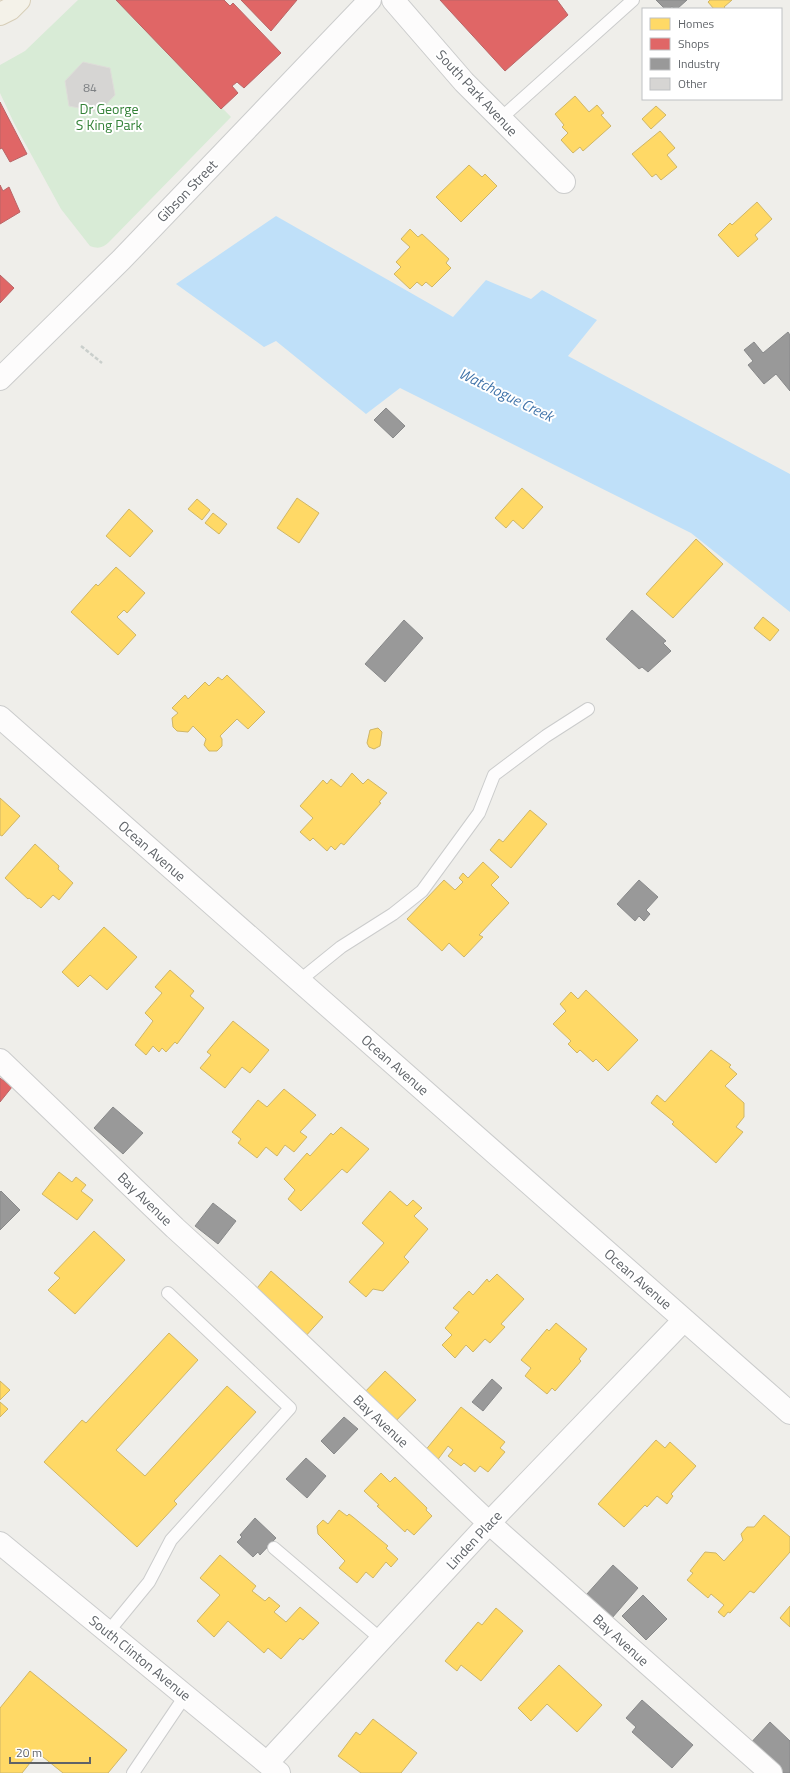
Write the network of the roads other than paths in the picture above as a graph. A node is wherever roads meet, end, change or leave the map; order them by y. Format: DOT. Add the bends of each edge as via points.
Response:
graph roads {
  1 [pos="19,0"];
  2 [pos="370,0"];
  3 [pos="393,0"];
  4 [pos="633,0"];
  5 [pos="0,14"];
  6 [pos="500,119"];
  7 [pos="564,182"];
  8 [pos="0,379"];
  9 [pos="588,709"];
  10 [pos="0,717"];
  11 [pos="299,981"];
  12 [pos="0,1060"];
  13 [pos="168,1293"];
  14 [pos="684,1320"];
  15 [pos="790,1413"];
  16 [pos="489,1523"];
  17 [pos="0,1543"];
  18 [pos="274,1548"];
  19 [pos="108,1632"];
  20 [pos="382,1640"];
  21 [pos="185,1696"];
  22 [pos="268,1770"];
  23 [pos="133,1773"];
  24 [pos="771,1773"];
  1 -- 5 [label="main road"];
  2 -- 8 [label="street, Gibson Street" via="121,260"];
  3 -- 6 [label="street, South Park Avenue" via="464,82"];
  4 -- 6 [label="lane"];
  6 -- 7 [label="street, South Park Avenue"];
  9 -- 11 [label="lane" via="546,736 494,775 479,813 422,891 393,914 341,947"];
  10 -- 11 [label="street, Ocean Avenue"];
  11 -- 14 [label="street, Ocean Avenue"];
  12 -- 16 [label="street, Bay Avenue"];
  13 -- 19 [label="lane" via="290,1408 171,1540 149,1582"];
  14 -- 15 [label="street, Ocean Avenue"];
  14 -- 16 [label="street, Linden Place"];
  16 -- 20 [label="street, Linden Place"];
  16 -- 24 [label="street, Bay Avenue"];
  17 -- 19 [label="street, South Clinton Avenue"];
  18 -- 20 [label="lane"];
  19 -- 21 [label="street, South Clinton Avenue"];
  20 -- 22 [label="street, Linden Place"];
  21 -- 22 [label="street, South Clinton Avenue"];
  21 -- 23 [label="lane"];
}
